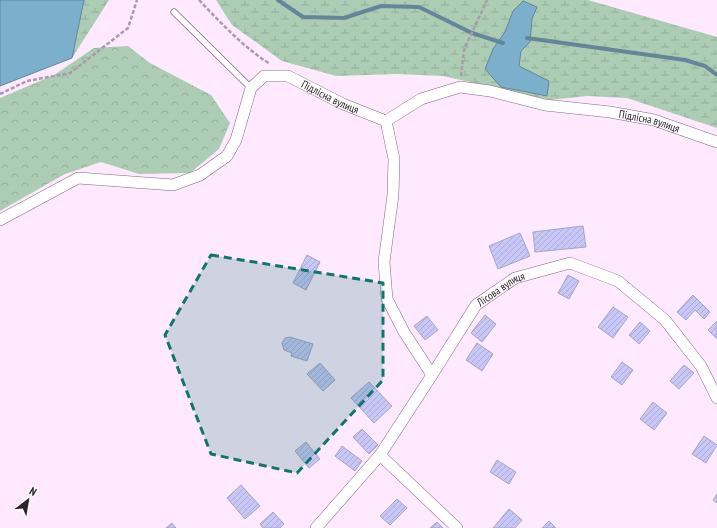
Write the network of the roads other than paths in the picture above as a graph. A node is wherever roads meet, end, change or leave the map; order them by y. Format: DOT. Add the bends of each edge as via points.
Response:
graph roads {
  1 [pos="174,12"];
  2 [pos="251,88"];
  3 [pos="386,121"];
  4 [pos="717,142"];
  5 [pos="0,220"];
  6 [pos="432,375"];
  7 [pos="717,398"];
  8 [pos="380,455"];
  9 [pos="316,528"];
  10 [pos="457,528"];
  1 -- 2 [label="lane"];
  2 -- 3 [label="street, Підлісна вулиця" via="264,76 288,76 343,104"];
  2 -- 5 [label="street" via="236,140 227,156 200,175 173,185 78,178"];
  3 -- 4 [label="street, Підлісна вулиця" via="421,99 460,87 545,104 654,120"];
  3 -- 6 [label="street" via="394,160 393,195 384,262 387,299 404,332"];
  6 -- 7 [label="street, Лісова вулиця" via="476,304 515,278 570,263 618,281 665,320 700,366"];
  6 -- 8 [label="street, Лісова вулиця"];
  8 -- 9 [label="street, Лісова вулиця"];
  8 -- 10 [label="street"];
}
